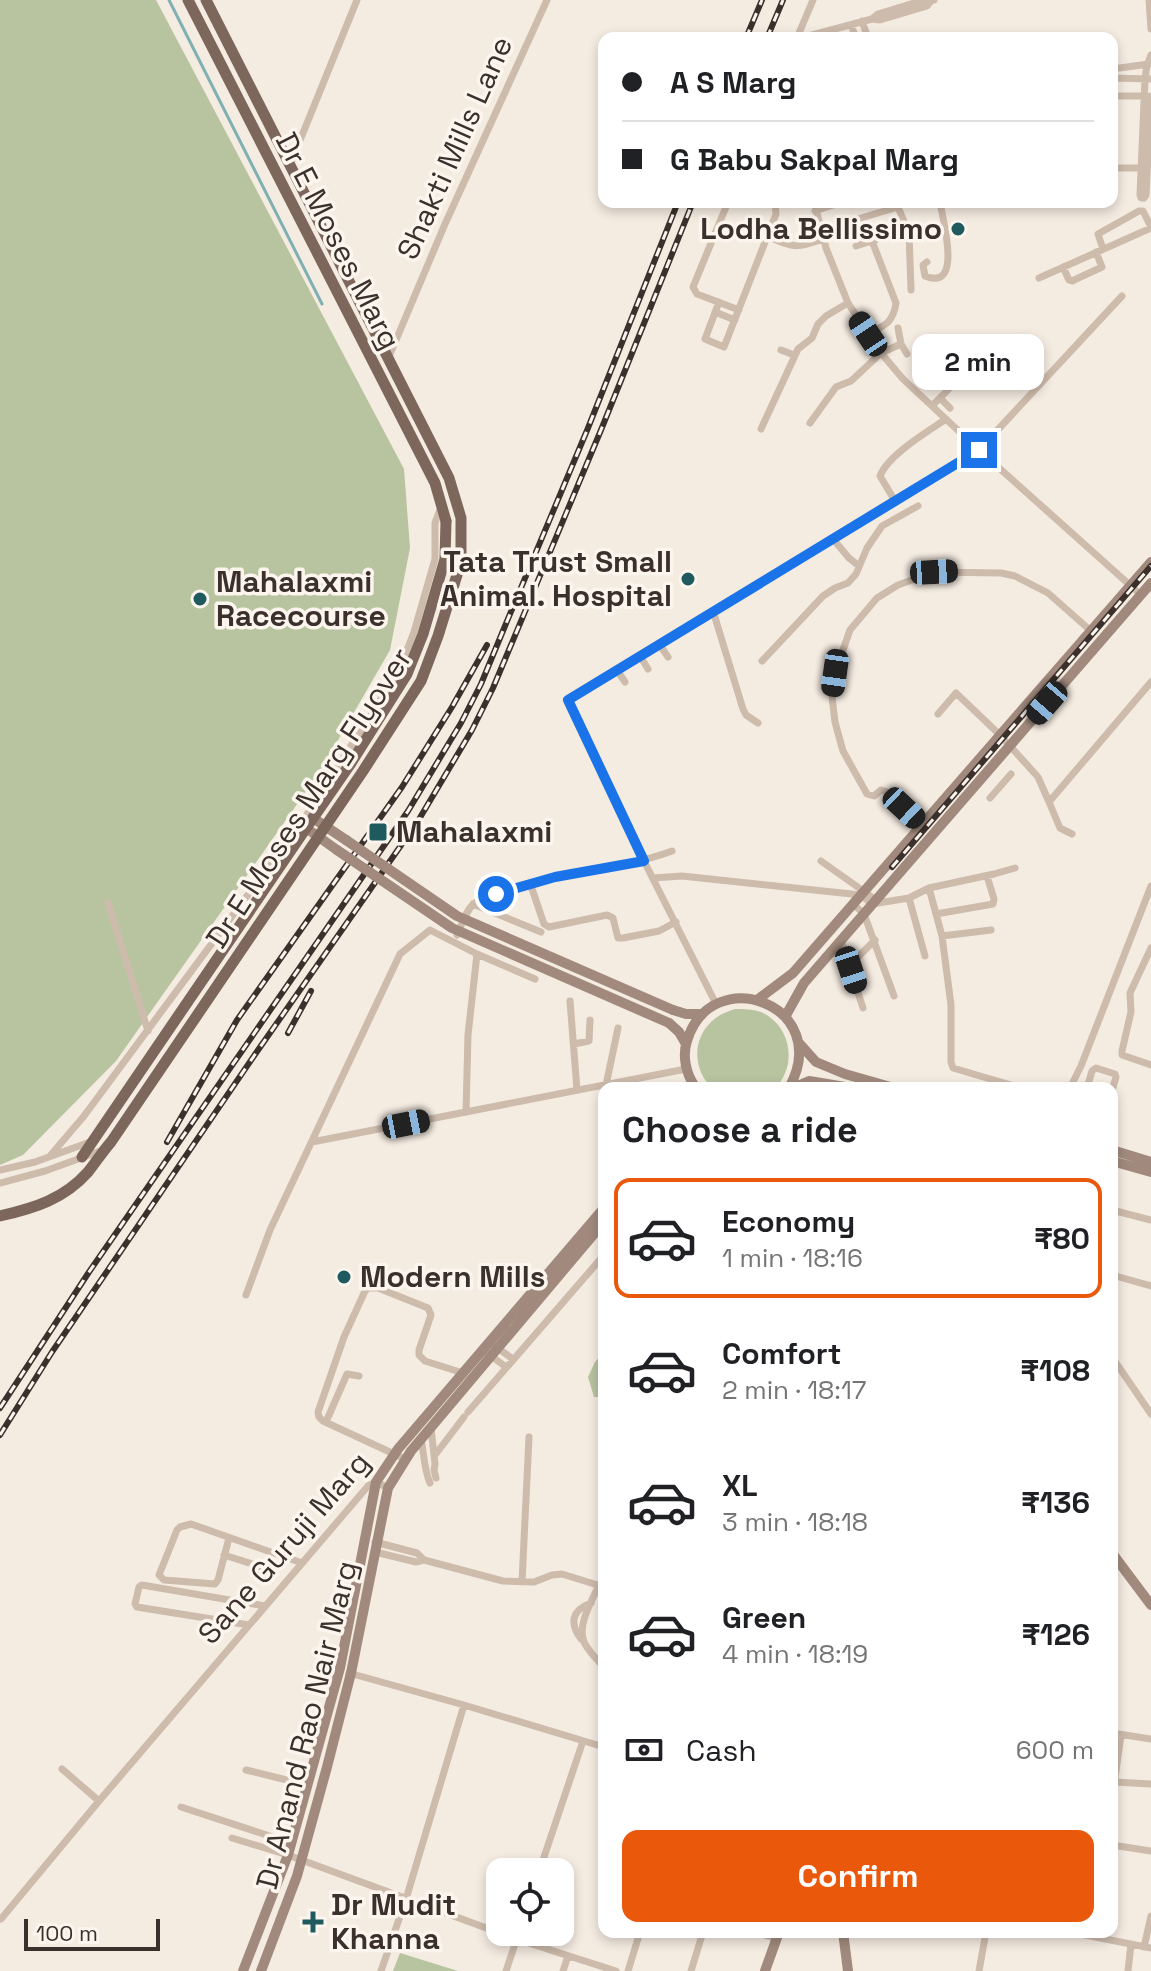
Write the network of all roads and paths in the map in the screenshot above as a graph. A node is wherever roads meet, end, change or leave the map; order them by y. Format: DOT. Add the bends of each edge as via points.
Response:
graph roads {
  1 [pos="188,0"];
  2 [pos="357,0"];
  3 [pos="547,0"];
  4 [pos="813,0"];
  5 [pos="933,0"];
  6 [pos="1149,0"];
  7 [pos="208,5"];
  8 [pos="197,17"];
  9 [pos="862,21"];
  10 [pos="851,25"];
  11 [pos="835,29"];
  12 [pos="1151,29"];
  13 [pos="801,32"];
  14 [pos="823,32"];
  15 [pos="831,32"];
  16 [pos="854,32"];
  17 [pos="865,32"];
  18 [pos="1151,55"];
  19 [pos="1149,64"];
  20 [pos="1118,68"];
  21 [pos="1118,78"];
  22 [pos="1148,79"];
  23 [pos="1118,96"];
  24 [pos="1149,96"];
  25 [pos="1146,128"];
  26 [pos="290,165"];
  27 [pos="1118,166"];
  28 [pos="1151,207"];
  29 [pos="726,208"];
  30 [pos="776,208"];
  31 [pos="815,208"];
  32 [pos="892,208"];
  33 [pos="898,208"];
  34 [pos="941,208"];
  35 [pos="1151,216"];
  36 [pos="1151,227"];
  37 [pos="908,229"];
  38 [pos="822,235"];
  39 [pos="767,236"];
  40 [pos="872,241"];
  41 [pos="856,246"];
  42 [pos="1099,251"];
  43 [pos="927,262"];
  44 [pos="1063,267"];
  45 [pos="1039,278"];
  46 [pos="911,290"];
  47 [pos="1122,296"];
  48 [pos="719,302"];
  49 [pos="848,303"];
  50 [pos="739,310"];
  51 [pos="715,312"];
  52 [pos="735,320"];
  53 [pos="898,328"];
  54 [pos="868,334"];
  55 [pos="901,344"];
  56 [pos="781,350"];
  57 [pos="881,353"];
  58 [pos="907,354"];
  59 [pos="794,355"];
  60 [pos="388,359"];
  61 [pos="989,363"];
  62 [pos="940,398"];
  63 [pos="932,406"];
  64 [pos="950,408"];
  65 [pos="946,419"];
  66 [pos="810,423"];
  67 [pos="761,429"];
  68 [pos="979,450"];
  69 [pos="895,501"];
  70 [pos="442,505"];
  71 [pos="918,506"];
  72 [pos="874,514"];
  73 [pos="882,526"];
  74 [pos="833,539"];
  75 [pos="859,566"];
  76 [pos="1149,569"];
  77 [pos="1151,583"];
  78 [pos="1130,585"];
  79 [pos="1141,595"];
  80 [pos="713,611"];
  81 [pos="1091,631"];
  82 [pos="659,644"];
  83 [pos="640,656"];
  84 [pos="668,657"];
  85 [pos="762,661"];
  86 [pos="648,669"];
  87 [pos="617,670"];
  88 [pos="625,682"];
  89 [pos="1151,682"];
  90 [pos="938,714"];
  91 [pos="758,723"];
  92 [pos="1000,735"];
  93 [pos="1010,746"];
  94 [pos="1011,774"];
  95 [pos="979,781"];
  96 [pos="1049,802"];
  97 [pos="310,823"];
  98 [pos="922,825"];
  99 [pos="322,832"];
  100 [pos="1072,834"];
  101 [pos="672,851"];
  102 [pos="644,861"];
  103 [pos="821,861"];
  104 [pos="1015,868"];
  105 [pos="987,876"];
  106 [pos="653,878"];
  107 [pos="530,883"];
  108 [pos="1151,886"];
  109 [pos="929,888"];
  110 [pos="859,897"];
  111 [pos="909,898"];
  112 [pos="874,902"];
  113 [pos="108,903"];
  114 [pos="473,904"];
  115 [pos="864,914"];
  116 [pos="936,914"];
  117 [pos="838,921"];
  118 [pos="676,922"];
  119 [pos="849,930"];
  120 [pos="991,930"];
  121 [pos="541,932"];
  122 [pos="942,936"];
  123 [pos="841,940"];
  124 [pos="875,940"];
  125 [pos="454,941"];
  126 [pos="1151,948"];
  127 [pos="811,952"];
  128 [pos="477,954"];
  129 [pos="925,956"];
  130 [pos="823,961"];
  131 [pos="849,966"];
  132 [pos="535,979"];
  133 [pos="894,996"];
  134 [pos="757,1000"];
  135 [pos="570,1001"];
  136 [pos="716,1004"];
  137 [pos="863,1008"];
  138 [pos="702,1014"];
  139 [pos="785,1017"];
  140 [pos="590,1020"];
  141 [pos="618,1028"];
  142 [pos="148,1031"];
  143 [pos="798,1041"];
  144 [pos="574,1044"];
  145 [pos="686,1044"];
  146 [pos="1151,1065"];
  147 [pos="686,1069"];
  148 [pos="607,1082"];
  149 [pos="621,1082"];
  150 [pos="693,1082"];
  151 [pos="793,1082"];
  152 [pos="873,1082"];
  153 [pos="1001,1082"];
  154 [pos="1073,1082"];
  155 [pos="1089,1082"];
  156 [pos="1115,1082"];
  157 [pos="598,1086"];
  158 [pos="577,1090"];
  159 [pos="466,1112"];
  160 [pos="95,1138"];
  161 [pos="312,1142"];
  162 [pos="108,1145"];
  163 [pos="1118,1152"];
  164 [pos="50,1156"];
  165 [pos="82,1157"];
  166 [pos="1151,1162"];
  167 [pos="1118,1163"];
  168 [pos="0,1170"];
  169 [pos="1151,1172"];
  170 [pos="0,1183"];
  171 [pos="1118,1212"];
  172 [pos="0,1216"];
  173 [pos="1151,1220"];
  174 [pos="598,1224"];
  175 [pos="598,1262"];
  176 [pos="1118,1277"];
  177 [pos="1151,1286"];
  178 [pos="246,1295"];
  179 [pos="490,1349"];
  180 [pos="513,1359"];
  181 [pos="1118,1366"];
  182 [pos="506,1367"];
  183 [pos="463,1373"];
  184 [pos="359,1376"];
  185 [pos="1151,1414"];
  186 [pos="326,1422"];
  187 [pos="431,1428"];
  188 [pos="529,1437"];
  189 [pos="421,1439"];
  190 [pos="395,1453"];
  191 [pos="435,1455"];
  192 [pos="405,1459"];
  193 [pos="376,1482"];
  194 [pos="388,1488"];
  195 [pos="229,1538"];
  196 [pos="365,1540"];
  197 [pos="376,1548"];
  198 [pos="224,1555"];
  199 [pos="1118,1561"];
  200 [pos="302,1563"];
  201 [pos="262,1567"];
  202 [pos="522,1582"];
  203 [pos="598,1585"];
  204 [pos="598,1592"];
  205 [pos="1151,1605"];
  206 [pos="265,1606"];
  207 [pos="249,1625"];
  208 [pos="598,1660"];
  209 [pos="345,1672"];
  210 [pos="464,1705"];
  211 [pos="1118,1734"];
  212 [pos="1151,1739"];
  213 [pos="583,1741"];
  214 [pos="598,1745"];
  215 [pos="62,1769"];
  216 [pos="246,1770"];
  217 [pos="1118,1782"];
  218 [pos="1151,1784"];
  219 [pos="307,1785"];
  220 [pos="99,1801"];
  221 [pos="181,1807"];
  222 [pos="232,1838"];
  223 [pos="291,1843"];
  224 [pos="1118,1846"];
  225 [pos="1151,1851"];
  226 [pos="288,1855"];
  227 [pos="544,1858"];
  228 [pos="301,1860"];
  229 [pos="406,1899"];
  230 [pos="1151,1916"];
  231 [pos="1,1919"];
  232 [pos="486,1925"];
  233 [pos="638,1938"];
  234 [pos="701,1938"];
  235 [pos="777,1938"];
  236 [pos="844,1938"];
  237 [pos="985,1938"];
  238 [pos="1106,1938"];
  239 [pos="1131,1944"];
  240 [pos="515,1946"];
  241 [pos="543,1946"];
  242 [pos="1148,1948"];
  243 [pos="568,1956"];
  244 [pos="243,1971"];
  245 [pos="261,1971"];
  246 [pos="381,1971"];
  247 [pos="506,1971"];
  248 [pos="563,1971"];
  249 [pos="616,1971"];
  250 [pos="628,1971"];
  251 [pos="691,1971"];
  252 [pos="765,1971"];
  253 [pos="848,1971"];
  254 [pos="979,1971"];
  255 [pos="1128,1971"];
  1 -- 8 [label="main road, Dr E Moses Marg"];
  2 -- 26 [label="street"];
  3 -- 60 [label="street, Shakti Mills Lane"];
  4 -- 13 [label="street"];
  5 -- 9 [label="street"];
  6 -- 12 [label="street"];
  7 -- 8 [label="main road"];
  7 -- 26 [label="main road, Dr E Moses Marg"];
  8 -- 70 [label="main road, Dr E Moses Marg"];
  9 -- 10 [label="street"];
  9 -- 17 [label="street"];
  10 -- 11 [label="street"];
  10 -- 16 [label="street"];
  11 -- 14 [label="street"];
  11 -- 15 [label="street"];
  18 -- 19 [label="street"];
  19 -- 20 [label="street"];
  19 -- 22 [label="street"];
  21 -- 22 [label="street"];
  22 -- 24 [label="street"];
  23 -- 24 [label="street"];
  24 -- 25 [label="street"];
  25 -- 27 [label="street" via="1145,166"];
  26 -- 60 [label="main road, Dr E Moses Marg"];
  28 -- 35 [label="street"];
  29 -- 48 [label="street" via="693,287 697,294"];
  30 -- 39 [label="street"];
  31 -- 38 [label="street"];
  32 -- 38 [label="street"];
  33 -- 37 [label="street"];
  34 -- 43 [label="street" via="949,263 945,273 931,279 925,276"];
  36 -- 42 [label="street"];
  36 -- 42 [label="street" via="1139,211 1098,234"];
  37 -- 40 [label="street"];
  37 -- 46 [label="street"];
  38 -- 39 [label="street" via="800,247"];
  38 -- 49 [label="street"];
  39 -- 50 [label="street"];
  40 -- 41 [label="street"];
  40 -- 54 [label="street" via="896,303 889,322"];
  42 -- 44 [label="street"];
  42 -- 44 [label="street" via="1102,267 1072,281"];
  44 -- 45 [label="street"];
  47 -- 68 [label="street"];
  48 -- 50 [label="street"];
  48 -- 51 [label="street"];
  49 -- 54 [label="street"];
  49 -- 59 [label="street" via="826,316"];
  50 -- 52 [label="street"];
  51 -- 52 [label="street"];
  51 -- 52 [label="street" via="705,339 724,347"];
  53 -- 55 [label="street"];
  54 -- 57 [label="street"];
  55 -- 57 [label="street"];
  55 -- 58 [label="street"];
  56 -- 59 [label="street"];
  57 -- 63 [label="street"];
  57 -- 66 [label="street" via="851,381 836,387"];
  59 -- 67 [label="street"];
  60 -- 99 [label="main road, Dr E Moses Marg Flyover" via="449,478 461,518 461,562 421,681"];
  61 -- 62 [label="street" via="978,359"];
  62 -- 63 [label="street"];
  62 -- 64 [label="street"];
  63 -- 65 [label="street"];
  65 -- 68 [label="street"];
  65 -- 69 [label="street" via="884,468 880,476"];
  68 -- 69 [label="street"];
  68 -- 78 [label="street"];
  69 -- 72 [label="street"];
  70 -- 97 [label="main road, Dr E Moses Marg Flyover, bridge" via="445,559 407,674"];
  70 -- 142 [label="street" via="435,523 435,559 399,671 304,819"];
  71 -- 73 [label="street"];
  72 -- 73 [label="street"];
  72 -- 74 [label="street"];
  73 -- 75 [label="street"];
  74 -- 75 [label="street"];
  74 -- 80 [label="street"];
  75 -- 85 [label="street" via="848,583 823,596"];
  76 -- 78 [label="main road"];
  77 -- 79 [label="main road"];
  78 -- 79 [label="street"];
  78 -- 81 [label="main road"];
  79 -- 93 [label="main road"];
  80 -- 82 [label="street"];
  80 -- 91 [label="street" via="743,709"];
  81 -- 92 [label="main road"];
  81 -- 98 [label="street" via="1048,593 1001,573 934,572 887,590 866,610 850,630 835,673 835,722 843,751 867,794 887,792"];
  82 -- 83 [label="street"];
  82 -- 84 [label="street"];
  83 -- 86 [label="street"];
  83 -- 87 [label="street"];
  87 -- 88 [label="street"];
  87 -- 102 [label="street" via="568,700"];
  89 -- 96 [label="street"];
  90 -- 92 [label="street" via="956,693"];
  92 -- 93 [label="street"];
  92 -- 98 [label="main road"];
  93 -- 95 [label="main road"];
  93 -- 96 [label="street" via="1038,777"];
  94 -- 95 [label="street" via="992,796"];
  95 -- 112 [label="main road"];
  96 -- 100 [label="street" via="1060,828"];
  97 -- 99 [label="main road"];
  97 -- 160 [label="main road, Dr E Moses Marg Flyover"];
  98 -- 110 [label="main road"];
  99 -- 138 [label="main road, bridge" via="457,916 673,1010"];
  99 -- 145 [label="main road, bridge" via="452,928 669,1023"];
  99 -- 162 [label="main road, Dr E Moses Marg Flyover"];
  101 -- 102 [label="street"];
  102 -- 106 [label="street"];
  102 -- 107 [label="street"];
  103 -- 110 [label="street"];
  104 -- 105 [label="street"];
  105 -- 109 [label="street"];
  105 -- 116 [label="street" via="993,904"];
  106 -- 110 [label="street" via="682,876"];
  106 -- 118 [label="street"];
  107 -- 114 [label="street"];
  107 -- 118 [label="street" via="549,927 607,915 613,918 618,938 623,938"];
  108 -- 154 [label="street"];
  109 -- 111 [label="street"];
  109 -- 116 [label="street"];
  110 -- 112 [label="street"];
  110 -- 115 [label="street"];
  110 -- 117 [label="main road"];
  111 -- 112 [label="street"];
  111 -- 129 [label="street"];
  112 -- 115 [label="main road"];
  113 -- 142 [label="street"];
  114 -- 121 [label="street"];
  114 -- 125 [label="street"];
  115 -- 119 [label="main road"];
  115 -- 124 [label="street"];
  116 -- 122 [label="street"];
  117 -- 119 [label="main road"];
  117 -- 127 [label="main road"];
  118 -- 136 [label="street"];
  119 -- 123 [label="main road"];
  120 -- 122 [label="street"];
  122 -- 153 [label="street" via="953,1068"];
  123 -- 130 [label="main road"];
  123 -- 131 [label="street"];
  124 -- 131 [label="street"];
  124 -- 133 [label="street"];
  125 -- 128 [label="street"];
  125 -- 161 [label="street" via="430,930 400,954"];
  126 -- 146 [label="street" via="1130,993 1122,1051"];
  127 -- 130 [label="main road"];
  127 -- 134 [label="main road"];
  128 -- 132 [label="street"];
  128 -- 159 [label="street"];
  130 -- 139 [label="main road"];
  131 -- 137 [label="street"];
  134 -- 136 [label="main road"];
  134 -- 139 [label="main road"];
  135 -- 144 [label="street"];
  136 -- 138 [label="main road"];
  138 -- 145 [label="main road"];
  139 -- 143 [label="main road"];
  140 -- 144 [label="street" via="589,1041"];
  141 -- 148 [label="street"];
  142 -- 164 [label="street"];
  143 -- 151 [label="main road"];
  143 -- 152 [label="main road" via="816,1062"];
  144 -- 158 [label="street"];
  145 -- 147 [label="main road"];
  147 -- 149 [label="street"];
  147 -- 150 [label="main road"];
  155 -- 156 [label="street" via="1096,1068 1115,1074"];
  157 -- 158 [label="street"];
  158 -- 159 [label="street"];
  159 -- 161 [label="street"];
  160 -- 164 [label="street"];
  160 -- 165 [label="main road, Dr E Moses Marg Flyover"];
  161 -- 178 [label="street"];
  162 -- 165 [label="street"];
  162 -- 172 [label="main road, Dr E Moses Marg Flyover" via="65,1193 32,1209"];
  163 -- 166 [label="main road"];
  164 -- 168 [label="street"];
  165 -- 170 [label="street"];
  167 -- 169 [label="main road"];
  171 -- 173 [label="street"];
  174 -- 179 [label="main road, Sane Guruji Marg"];
  175 -- 180 [label="street"];
  176 -- 177 [label="street"];
  179 -- 180 [label="street"];
  179 -- 182 [label="street"];
  179 -- 183 [label="main road, Sane Guruji Marg"];
  179 -- 187 [label="main road, Sane Guruji Marg"];
  180 -- 182 [label="street"];
  181 -- 185 [label="street"];
  182 -- 191 [label="street"];
  183 -- 186 [label="street" via="419,1355 431,1315 428,1308 368,1288 318,1412"];
  183 -- 190 [label="main road, Sane Guruji Marg"];
  184 -- 186 [label="street" via="347,1374"];
  186 -- 190 [label="street"];
  187 -- 189 [label="main road, Sane Guruji Marg"];
  187 -- 191 [label="street"];
  188 -- 202 [label="street"];
  189 -- 191 [label="street" via="426,1473 433,1481"];
  189 -- 192 [label="main road, Sane Guruji Marg"];
  190 -- 192 [label="street"];
  190 -- 193 [label="main road, Sane Guruji Marg"];
  192 -- 194 [label="main road, Sane Guruji Marg"];
  193 -- 194 [label="street"];
  193 -- 196 [label="main road, Dr Anand Rao Nair Marg"];
  193 -- 200 [label="street, Sane Guruji Marg"];
  194 -- 197 [label="main road, Dr Anand Rao Nair Marg"];
  195 -- 198 [label="street"];
  195 -- 198 [label="street" via="191,1524 180,1527 159,1575 164,1580 215,1584"];
  195 -- 200 [label="street"];
  196 -- 197 [label="street"];
  196 -- 209 [label="main road, Dr Anand Rao Nair Marg"];
  197 -- 202 [label="street" via="417,1553 424,1560"];
  197 -- 209 [label="main road, Dr Anand Rao Nair Marg"];
  198 -- 201 [label="street"];
  199 -- 205 [label="main road"];
  200 -- 206 [label="street, Sane Guruji Marg"];
  202 -- 203 [label="street" via="562,1574"];
  204 -- 208 [label="street" via="582,1634"];
  206 -- 207 [label="street, Sane Guruji Marg"];
  206 -- 207 [label="street" via="139,1587 137,1607"];
  207 -- 220 [label="street, Sane Guruji Marg"];
  209 -- 210 [label="street"];
  209 -- 219 [label="main road, Dr Anand Rao Nair Marg"];
  209 -- 228 [label="main road, Dr Anand Rao Nair Marg"];
  210 -- 213 [label="street"];
  210 -- 229 [label="street"];
  211 -- 212 [label="street"];
  213 -- 214 [label="street"];
  213 -- 227 [label="street"];
  215 -- 220 [label="street"];
  216 -- 219 [label="street"];
  217 -- 218 [label="street"];
  219 -- 223 [label="main road, Dr Anand Rao Nair Marg"];
  220 -- 231 [label="street, Sane Guruji Marg"];
  221 -- 223 [label="street"];
  222 -- 226 [label="street"];
  223 -- 226 [label="main road, Dr Anand Rao Nair Marg"];
  224 -- 225 [label="street"];
  226 -- 228 [label="street"];
  226 -- 244 [label="main road, Dr Anand Rao Nair Marg"];
  228 -- 229 [label="street"];
  228 -- 245 [label="main road, Dr Anand Rao Nair Marg"];
  229 -- 232 [label="street"];
  229 -- 246 [label="street"];
  230 -- 242 [label="street"];
  233 -- 250 [label="street"];
  234 -- 251 [label="street"];
  235 -- 252 [label="main road"];
  236 -- 253 [label="main road"];
  237 -- 254 [label="street"];
  238 -- 239 [label="street"];
  239 -- 242 [label="street"];
  239 -- 255 [label="street"];
  240 -- 247 [label="street"];
  241 -- 243 [label="street"];
  243 -- 248 [label="street"];
  243 -- 249 [label="street"];
}
